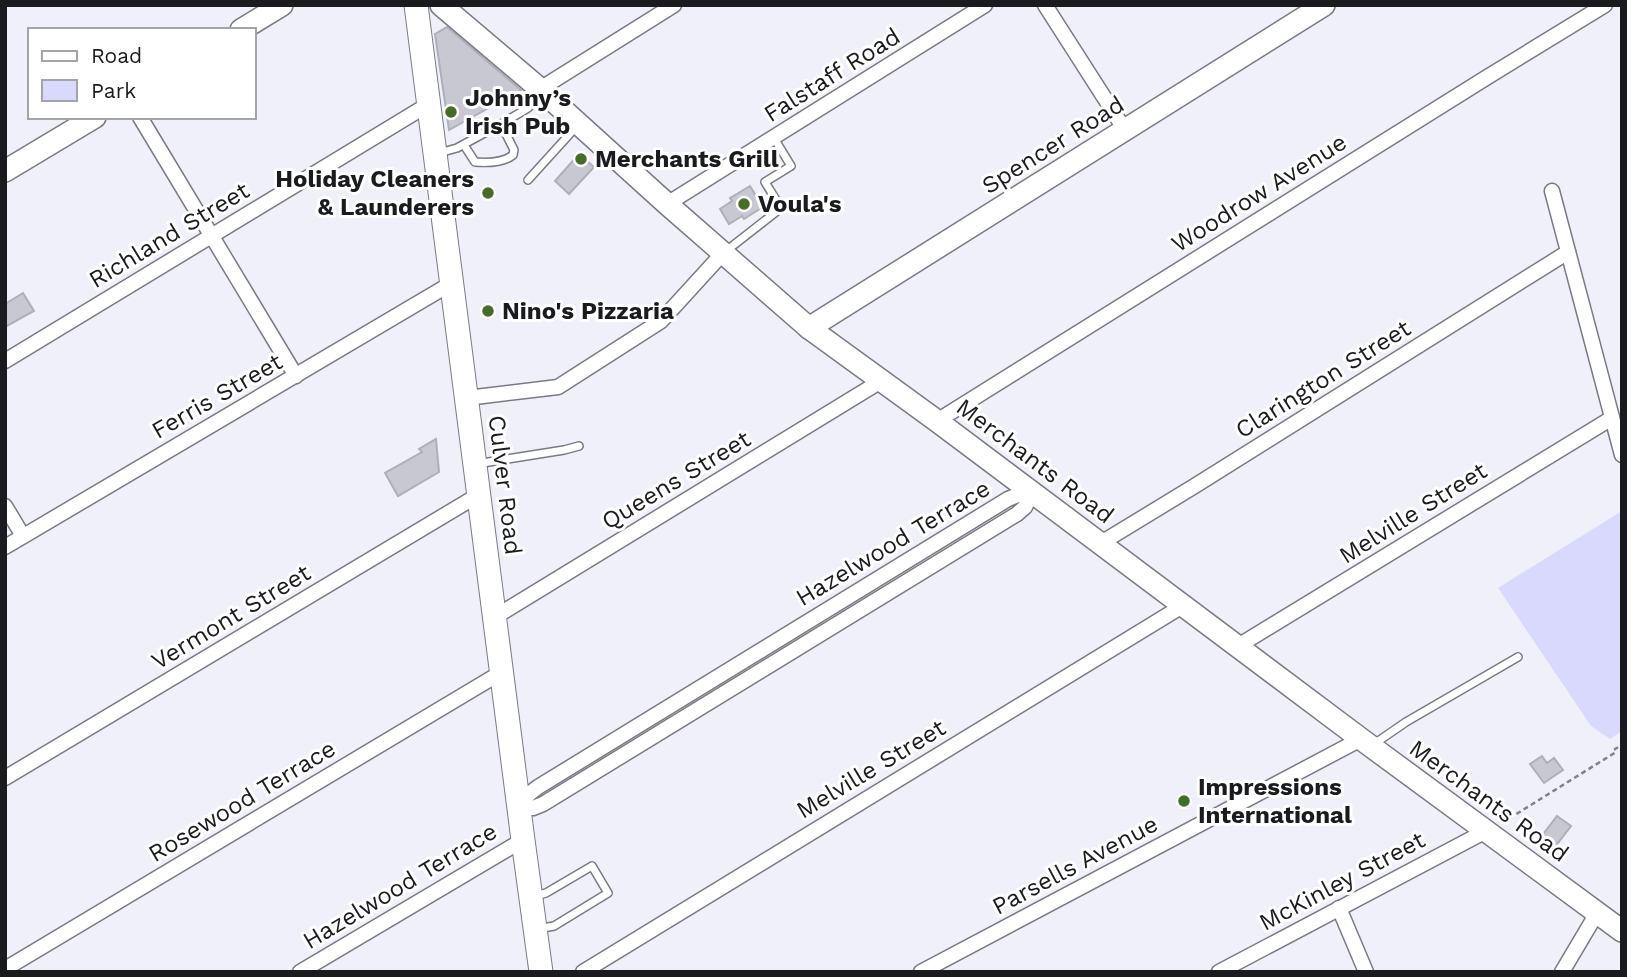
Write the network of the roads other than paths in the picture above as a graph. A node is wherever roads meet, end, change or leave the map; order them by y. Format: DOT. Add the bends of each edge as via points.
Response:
graph roads {
  1 [pos="282,5"];
  2 [pos="416,5"];
  3 [pos="441,5"];
  4 [pos="674,5"];
  5 [pos="985,5"];
  6 [pos="1045,5"];
  7 [pos="1324,5"];
  8 [pos="1605,5"];
  9 [pos="244,28"];
  10 [pos="541,90"];
  11 [pos="429,104"];
  12 [pos="92,119"];
  13 [pos="141,119"];
  14 [pos="501,124"];
  15 [pos="578,124"];
  16 [pos="1125,130"];
  17 [pos="774,138"];
  18 [pos="464,145"];
  19 [pos="435,154"];
  20 [pos="5,171"];
  21 [pos="528,180"];
  22 [pos="1552,191"];
  23 [pos="667,204"];
  24 [pos="212,236"];
  25 [pos="1568,252"];
  26 [pos="723,253"];
  27 [pos="452,283"];
  28 [pos="809,328"];
  29 [pos="5,362"];
  30 [pos="296,376"];
  31 [pos="881,381"];
  32 [pos="467,398"];
  33 [pos="1612,418"];
  34 [pos="937,421"];
  35 [pos="579,446"];
  36 [pos="1622,455"];
  37 [pos="476,464"];
  38 [pos="1032,493"];
  39 [pos="480,494"];
  40 [pos="5,506"];
  41 [pos="23,536"];
  42 [pos="1101,543"];
  43 [pos="5,547"];
  44 [pos="1184,605"];
  45 [pos="495,617"];
  46 [pos="792,631"];
  47 [pos="801,646"];
  48 [pos="1238,646"];
  49 [pos="1518,657"];
  50 [pos="502,672"];
  51 [pos="1366,743"];
  52 [pos="5,778"];
  53 [pos="519,807"];
  54 [pos="1492,828"];
  55 [pos="523,840"];
  56 [pos="531,897"];
  57 [pos="1339,908"];
  58 [pos="1597,913"];
  59 [pos="536,930"];
  60 [pos="1622,931"];
  61 [pos="5,969"];
  62 [pos="300,972"];
  63 [pos="541,972"];
  64 [pos="583,972"];
  65 [pos="921,972"];
  66 [pos="1219,972"];
  67 [pos="1366,972"];
  68 [pos="1562,972"];
  1 -- 9 [label="street"];
  2 -- 11 [label="main road, Culver Road"];
  3 -- 10 [label="street, Merchants Road"];
  4 -- 10 [label="street"];
  5 -- 17 [label="street, Falstaff Road"];
  6 -- 16 [label="street"];
  7 -- 16 [label="street, Spencer Road"];
  8 -- 34 [label="street, Woodrow Avenue"];
  10 -- 14 [label="lane" via="528,108"];
  10 -- 15 [label="street, Merchants Road"];
  11 -- 19 [label="main road, Culver Road"];
  11 -- 24 [label="street, Richland Street"];
  12 -- 20 [label="street"];
  13 -- 24 [label="street"];
  14 -- 18 [label="lane"];
  14 -- 18 [label="lane" via="514,149 507,160 475,162"];
  15 -- 21 [label="lane"];
  15 -- 23 [label="street, Merchants Road"];
  16 -- 28 [label="street, Spencer Road"];
  17 -- 23 [label="street, Falstaff Road"];
  17 -- 26 [label="lane" via="791,166 765,182 781,208"];
  18 -- 19 [label="lane"];
  19 -- 27 [label="main road, Culver Road"];
  22 -- 25 [label="street"];
  23 -- 26 [label="street, Merchants Road"];
  24 -- 29 [label="street, Richland Street"];
  24 -- 30 [label="street"];
  25 -- 33 [label="street"];
  25 -- 42 [label="street, Clarington Street"];
  26 -- 28 [label="street, Merchants Road"];
  26 -- 32 [label="street" via="661,321 558,387"];
  27 -- 30 [label="street, Ferris Street"];
  27 -- 32 [label="main road, Culver Road"];
  28 -- 31 [label="street, Merchants Road"];
  30 -- 41 [label="street, Ferris Street"];
  31 -- 34 [label="street, Merchants Road"];
  31 -- 45 [label="street, Queens Street"];
  32 -- 37 [label="main road, Culver Road"];
  33 -- 36 [label="street"];
  33 -- 48 [label="street, Melville Street"];
  34 -- 38 [label="street, Merchants Road"];
  35 -- 37 [label="lane"];
  37 -- 39 [label="main road, Culver Road"];
  38 -- 42 [label="street, Merchants Road"];
  38 -- 46 [label="street, Hazelwood Terrace" via="1008,499"];
  38 -- 47 [label="street, Hazelwood Terrace" via="1017,514"];
  39 -- 45 [label="main road, Culver Road"];
  39 -- 52 [label="street, Vermont Street"];
  40 -- 41 [label="street"];
  41 -- 43 [label="street, Ferris Street"];
  42 -- 44 [label="street, Merchants Road"];
  44 -- 48 [label="street, Merchants Road"];
  44 -- 64 [label="street, Melville Street"];
  45 -- 50 [label="main road, Culver Road"];
  46 -- 47 [label="lane"];
  46 -- 53 [label="street, Hazelwood Terrace" via="538,787"];
  47 -- 53 [label="street, Hazelwood Terrace" via="543,804"];
  48 -- 51 [label="street, Merchants Road"];
  49 -- 51 [label="lane"];
  50 -- 53 [label="main road, Culver Road"];
  50 -- 61 [label="street, Rosewood Terrace"];
  51 -- 54 [label="street, Merchants Road"];
  51 -- 65 [label="street, Parsells Avenue"];
  53 -- 55 [label="main road, Culver Road"];
  54 -- 57 [label="street, McKinley Street"];
  54 -- 58 [label="street, Merchants Road"];
  55 -- 56 [label="main road, Culver Road"];
  55 -- 62 [label="street, Hazelwood Terrace"];
  56 -- 59 [label="main road, Culver Road"];
  56 -- 59 [label="lane" via="592,866 608,893 554,926"];
  57 -- 66 [label="street, McKinley Street"];
  57 -- 67 [label="street"];
  58 -- 60 [label="street, Merchants Road"];
  58 -- 68 [label="street"];
  59 -- 63 [label="main road, Culver Road"];
}
